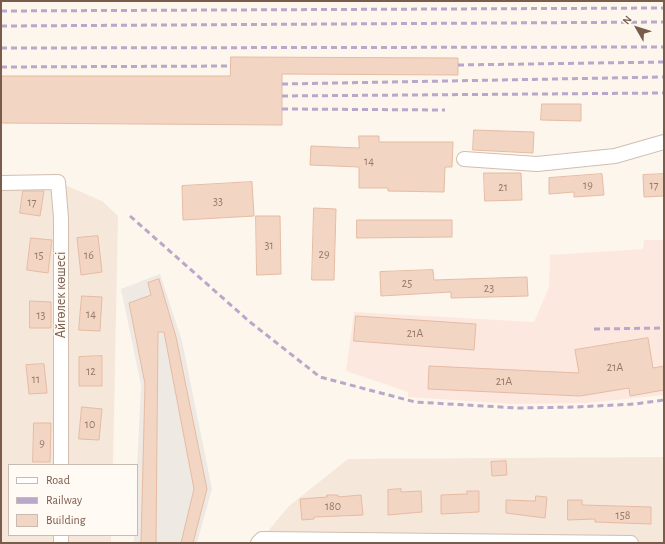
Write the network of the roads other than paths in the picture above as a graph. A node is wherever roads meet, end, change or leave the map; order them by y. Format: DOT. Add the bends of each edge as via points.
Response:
graph roads {
  1 [pos="664,142"];
  2 [pos="464,159"];
  3 [pos="1,183"];
  4 [pos="61,464"];
  5 [pos="260,541"];
  6 [pos="631,543"];
  1 -- 2 [label="street" via="615,156 537,164"];
  3 -- 4 [label="street, Айгөлек көшесі" via="58,182 61,218"];
  5 -- 6 [label="street"];
}
